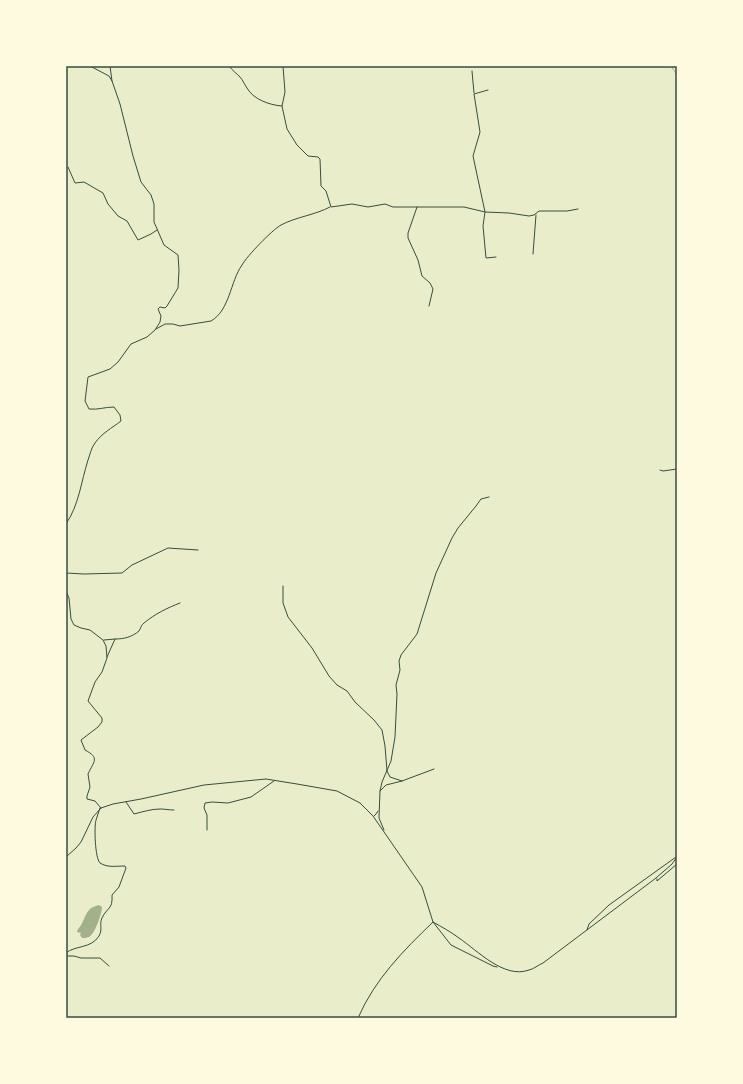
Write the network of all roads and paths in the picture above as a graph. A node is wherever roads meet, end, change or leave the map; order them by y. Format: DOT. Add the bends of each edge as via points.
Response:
graph roads {
  1 [pos="90,66"];
  2 [pos="110,66"];
  3 [pos="229,66"];
  4 [pos="283,66"];
  5 [pos="472,71"];
  6 [pos="112,81"];
  7 [pos="488,90"];
  8 [pos="474,94"];
  9 [pos="282,106"];
  10 [pos="68,167"];
  11 [pos="417,206"];
  12 [pos="331,207"];
  13 [pos="578,209"];
  14 [pos="485,212"];
  15 [pos="536,214"];
  16 [pos="157,229"];
  17 [pos="532,254"];
  18 [pos="496,257"];
  19 [pos="429,306"];
  20 [pos="155,330"];
  21 [pos="660,470"];
  22 [pos="677,470"];
  23 [pos="489,496"];
  24 [pos="66,524"];
  25 [pos="198,550"];
  26 [pos="66,573"];
  27 [pos="283,586"];
  28 [pos="66,591"];
  29 [pos="180,603"];
  30 [pos="115,639"];
  31 [pos="103,640"];
  32 [pos="107,658"];
  33 [pos="434,769"];
  34 [pos="387,771"];
  35 [pos="274,780"];
  36 [pos="402,781"];
  37 [pos="380,791"];
  38 [pos="126,801"];
  39 [pos="101,808"];
  40 [pos="379,809"];
  41 [pos="174,810"];
  42 [pos="373,816"];
  43 [pos="207,830"];
  44 [pos="385,832"];
  45 [pos="66,857"];
  46 [pos="677,857"];
  47 [pos="677,864"];
  48 [pos="656,878"];
  49 [pos="433,922"];
  50 [pos="586,931"];
  51 [pos="66,953"];
  52 [pos="66,956"];
  53 [pos="109,966"];
  54 [pos="498,967"];
  55 [pos="358,1018"];
  1 -- 6 [label="street"];
  2 -- 6 [label="street"];
  3 -- 9 [label="street" via="248,90 263,102"];
  4 -- 9 [label="street" via="285,92"];
  5 -- 8 [label="street"];
  6 -- 16 [label="street" via="141,182 151,194"];
  7 -- 8 [label="street"];
  8 -- 14 [label="street" via="480,132 473,156"];
  9 -- 12 [label="street" via="287,128 297,146 308,156 320,159 321,186 326,191"];
  10 -- 16 [label="street" via="75,183 84,182 103,193 108,204 118,216 127,221 138,240"];
  11 -- 12 [label="street" via="393,207 385,204 368,207 352,204"];
  11 -- 14 [label="street" via="470,208"];
  11 -- 19 [label="street" via="408,238 422,276 433,289"];
  12 -- 20 [label="street" via="280,226 257,247 241,265 226,302 215,319 180,326 165,324"];
  13 -- 15 [label="street" via="539,211"];
  14 -- 15 [label="street" via="529,216"];
  14 -- 18 [label="street" via="483,226 486,258"];
  15 -- 17 [label="street"];
  16 -- 20 [label="street" via="164,245 178,255 179,270 178,288 167,306 158,309 161,316"];
  20 -- 24 [label="street" via="147,337 131,344 110,369 88,377 85,401 89,409 114,407 120,415 121,422 102,434 94,444 83,476 81,492"];
  21 -- 22 [label="street"];
  23 -- 34 [label="street" via="481,500 452,538 436,572 417,634 401,655 396,685 395,737"];
  25 -- 26 [label="street" via="168,548 132,565 122,573"];
  27 -- 34 [label="street" via="283,603 288,617 312,648 329,676 347,691 382,730"];
  28 -- 31 [label="street" via="74,625 90,630"];
  29 -- 30 [label="street" via="161,611 142,624 140,630 132,635 124,639"];
  30 -- 31 [label="street"];
  30 -- 32 [label="street"];
  31 -- 32 [label="street"];
  32 -- 39 [label="street" via="88,702 102,718 102,722 81,740 85,750 95,757 88,774 90,787 87,796"];
  33 -- 36 [label="street"];
  34 -- 36 [label="street" via="390,776"];
  34 -- 37 [label="street"];
  35 -- 38 [label="street" via="204,785"];
  35 -- 42 [label="street" via="337,791 360,803"];
  35 -- 43 [label="street" via="251,797 228,803 205,803"];
  36 -- 37 [label="street" via="386,785"];
  37 -- 40 [label="street"];
  38 -- 39 [label="street"];
  38 -- 41 [label="street" via="134,814 162,808"];
  39 -- 45 [label="street" via="93,817 81,842"];
  39 -- 51 [label="street" via="95,821 96,856 100,862 109,866 126,868 119,887 112,895 112,905 100,921 102,930 96,939 89,945 70,949"];
  40 -- 42 [label="street"];
  40 -- 44 [label="street" via="379,818"];
  42 -- 44 [label="street"];
  44 -- 49 [label="street" via="422,887"];
  46 -- 48 [label="street"];
  46 -- 50 [label="street" via="609,905 589,924"];
  47 -- 48 [label="street" via="657,881"];
  48 -- 50 [label="street"];
  49 -- 54 [label="street"];
  49 -- 54 [label="street" via="451,945"];
  49 -- 55 [label="street" via="379,979"];
  50 -- 54 [label="street" via="528,971"];
  52 -- 53 [label="street" via="100,958"];
}
